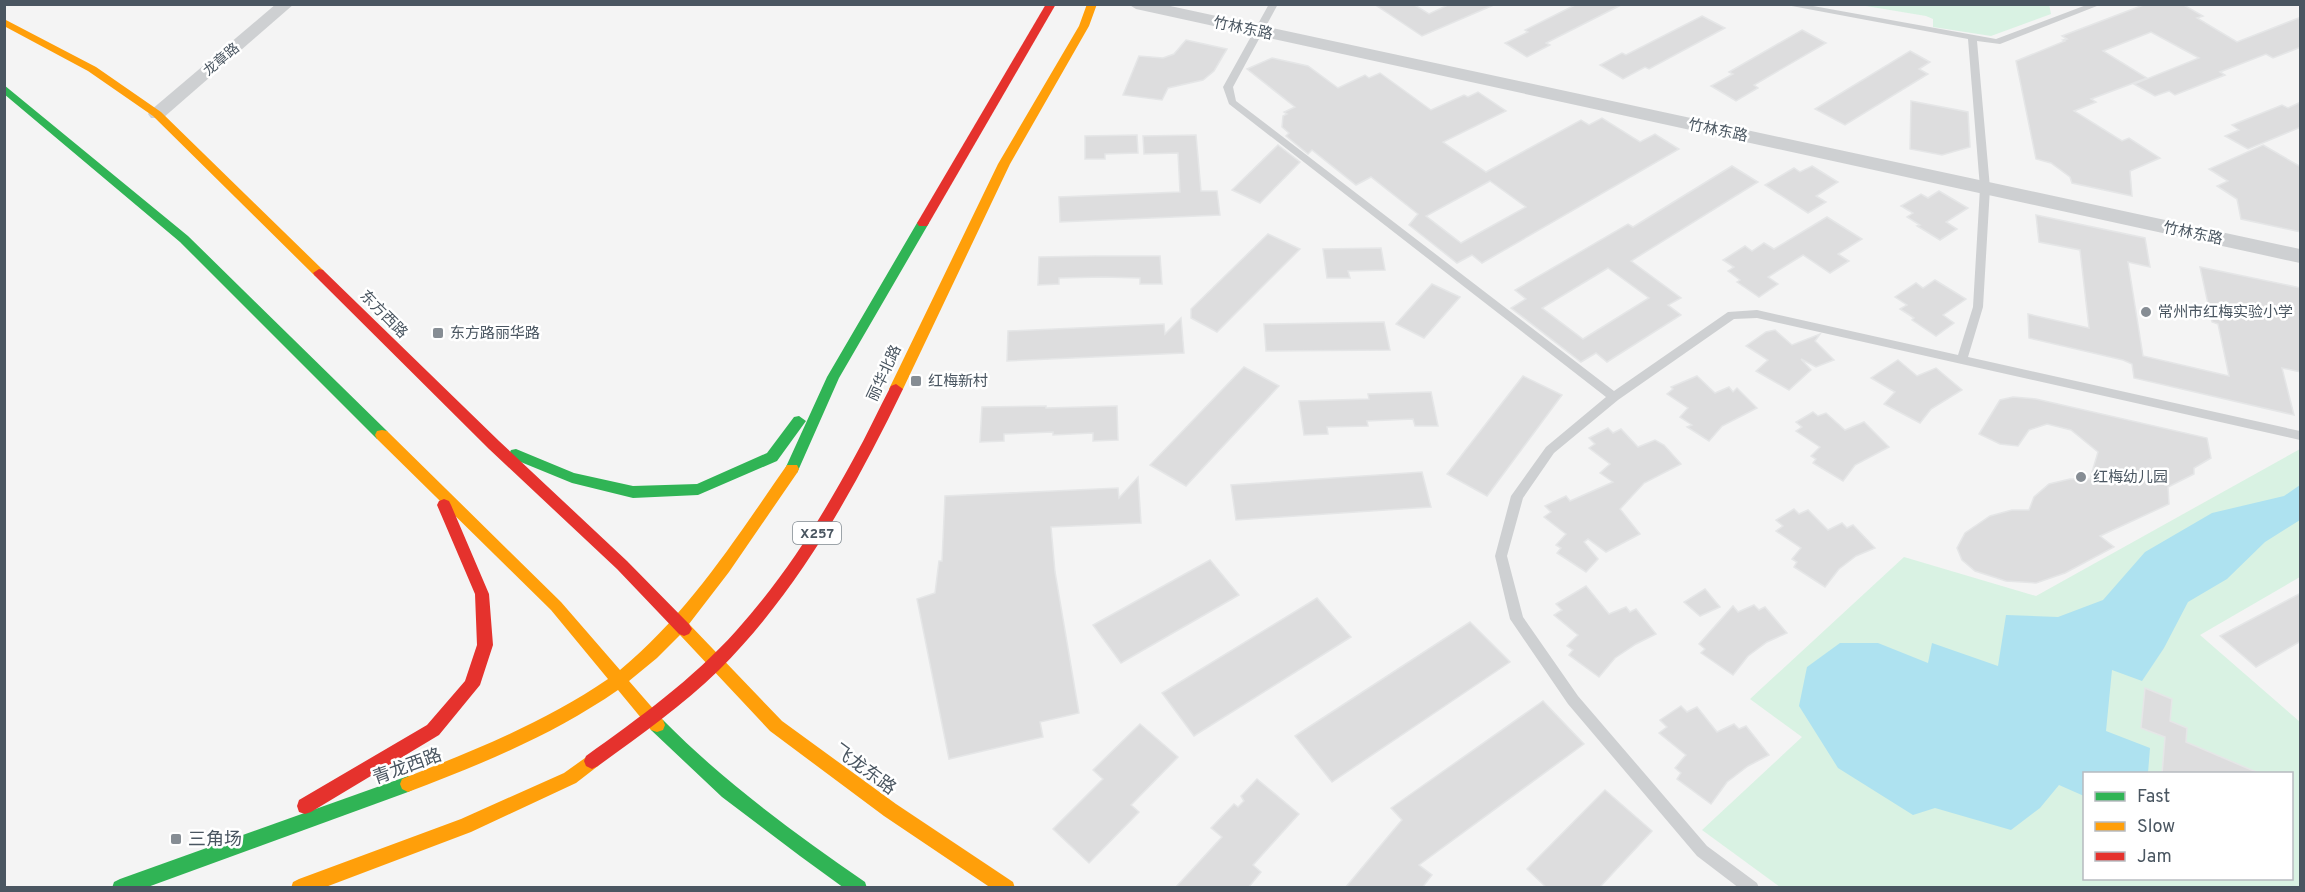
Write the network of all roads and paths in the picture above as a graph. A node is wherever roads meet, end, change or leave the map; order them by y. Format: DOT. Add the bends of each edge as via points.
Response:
graph roads {
  1 [pos="286,4"];
  2 [pos="1052,4"];
  3 [pos="1092,4"];
  4 [pos="1136,4"];
  5 [pos="1274,4"];
  6 [pos="1785,4"];
  7 [pos="2098,4"];
  8 [pos="4,22"];
  9 [pos="1261,31"];
  10 [pos="1972,38"];
  11 [pos="4,88"];
  12 [pos="157,114"];
  13 [pos="1985,188"];
  14 [pos="2301,256"];
  15 [pos="1962,360"];
  16 [pos="833,377"];
  17 [pos="1614,397"];
  18 [pos="2301,436"];
  19 [pos="494,445"];
  20 [pos="437,489"];
  21 [pos="679,625"];
  22 [pos="714,664"];
  23 [pos="619,681"];
  24 [pos="651,718"];
  25 [pos="230,850"];
  26 [pos="120,888"];
  27 [pos="299,888"];
  28 [pos="860,888"];
  29 [pos="1007,888"];
  30 [pos="1752,888"];
  1 -- 12 [label="street, 龙章路"];
  2 -- 16 [label="main road"];
  3 -- 22 [label="main road, 丽华北路 / X257" via="1084,26 1004,164 864,456 784,583"];
  4 -- 9 [label="street, 竹林东路"];
  5 -- 9 [label="lane"];
  6 -- 10 [label="lane"];
  7 -- 10 [label="lane" via="1997,42"];
  8 -- 12 [label="main road, 东方西路" via="92,69"];
  9 -- 13 [label="street, 竹林东路"];
  9 -- 17 [label="lane" via="1228,87 1232,102"];
  10 -- 13 [label="lane"];
  11 -- 20 [label="main road" via="184,239"];
  12 -- 19 [label="main road, 东方西路"];
  13 -- 14 [label="street, 竹林东路"];
  13 -- 15 [label="lane" via="1978,307"];
  15 -- 17 [label="lane" via="1757,314 1732,315"];
  15 -- 18 [label="lane"];
  16 -- 19 [label="main road" via="772,458 698,489 633,492 572,478"];
  16 -- 21 [label="main road" via="798,460"];
  17 -- 30 [label="lane" via="1550,450 1517,496 1501,556 1517,618 1573,700 1702,851"];
  19 -- 21 [label="main road, 东方西路" via="622,564"];
  20 -- 23 [label="main road" via="556,606"];
  20 -- 25 [label="main road" via="482,594 485,645 472,685 433,730"];
  21 -- 22 [label="main road, 东方西路"];
  21 -- 23 [label="main road, 青龙西路"];
  22 -- 24 [label="main road, 丽华北路 / X257"];
  22 -- 29 [label="main road, 飞龙东路" via="776,726 890,810"];
  23 -- 24 [label="main road"];
  23 -- 25 [label="main road, 青龙西路" via="547,728 470,762"];
  24 -- 27 [label="main road" via="570,778 465,826"];
  24 -- 28 [label="main road" via="692,762 755,816"];
  25 -- 26 [label="main road, 青龙西路"];
}
